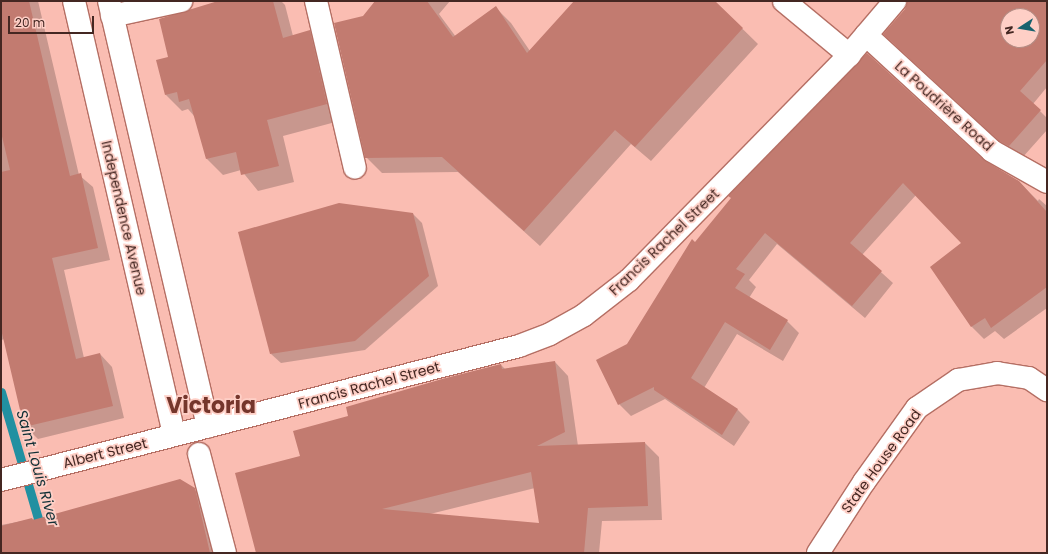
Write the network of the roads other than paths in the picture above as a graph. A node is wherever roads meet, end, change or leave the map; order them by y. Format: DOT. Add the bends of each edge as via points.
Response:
graph roads {
  1 [pos="74,1"];
  2 [pos="181,1"];
  3 [pos="316,1"];
  4 [pos="784,1"];
  5 [pos="895,1"];
  6 [pos="110,9"];
  7 [pos="866,35"];
  8 [pos="849,55"];
  9 [pos="355,168"];
  10 [pos="1047,182"];
  11 [pos="1047,390"];
  12 [pos="208,427"];
  13 [pos="174,435"];
  14 [pos="199,454"];
  15 [pos="2,479"];
  16 [pos="225,553"];
  17 [pos="818,553"];
  1 -- 13 [label="main road, Independence Avenue"];
  2 -- 6 [label="main road"];
  3 -- 9 [label="main road"];
  4 -- 8 [label="main road"];
  5 -- 7 [label="main road, Francis Rachel Street"];
  6 -- 12 [label="main road"];
  7 -- 8 [label="main road, Francis Rachel Street"];
  7 -- 10 [label="main road, La Poudrière Road" via="992,151"];
  8 -- 12 [label="main road, Francis Rachel Street" via="669,240 628,280 584,315 550,334 519,346"];
  11 -- 17 [label="main road, State House Road" via="1029,378 997,373 958,380 917,408 864,482"];
  12 -- 13 [label="main road, Albert Street"];
  12 -- 14 [label="main road"];
  13 -- 14 [label="main road"];
  13 -- 15 [label="main road, Albert Street"];
  14 -- 16 [label="main road"];
}
